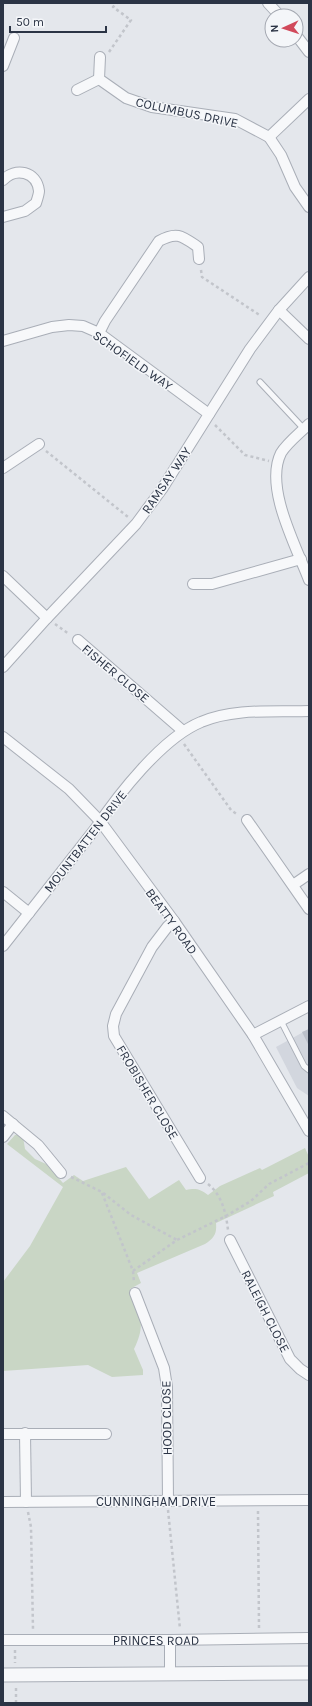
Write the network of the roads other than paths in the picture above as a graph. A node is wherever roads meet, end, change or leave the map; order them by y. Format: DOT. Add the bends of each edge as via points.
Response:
graph roads {
  1 [pos="14,38"];
  2 [pos="100,57"];
  3 [pos="3,66"];
  4 [pos="99,79"];
  5 [pos="77,90"];
  6 [pos="309,99"];
  7 [pos="268,138"];
  8 [pos="3,180"];
  9 [pos="309,207"];
  10 [pos="3,216"];
  11 [pos="200,259"];
  12 [pos="309,277"];
  13 [pos="279,310"];
  14 [pos="99,334"];
  15 [pos="309,339"];
  16 [pos="3,341"];
  17 [pos="260,382"];
  18 [pos="209,414"];
  19 [pos="307,426"];
  20 [pos="38,444"];
  21 [pos="3,468"];
  22 [pos="301,559"];
  23 [pos="3,576"];
  24 [pos="309,580"];
  25 [pos="193,584"];
  26 [pos="47,618"];
  27 [pos="78,640"];
  28 [pos="3,668"];
  29 [pos="309,711"];
  30 [pos="181,733"];
  31 [pos="3,737"];
  32 [pos="247,820"];
  33 [pos="100,821"];
  34 [pos="309,874"];
  35 [pos="293,885"];
  36 [pos="3,892"];
  37 [pos="309,910"];
  38 [pos="29,913"];
  39 [pos="174,922"];
  40 [pos="3,946"];
  41 [pos="309,1006"];
  42 [pos="281,1020"];
  43 [pos="253,1035"];
  44 [pos="309,1070"];
  45 [pos="3,1116"];
  46 [pos="13,1124"];
  47 [pos="309,1131"];
  48 [pos="3,1137"];
  49 [pos="61,1173"];
  50 [pos="200,1178"];
  51 [pos="230,1240"];
  52 [pos="135,1293"];
  53 [pos="309,1375"];
  54 [pos="26,1433"];
  55 [pos="3,1434"];
  56 [pos="106,1434"];
  57 [pos="309,1500"];
  58 [pos="168,1501"];
  59 [pos="3,1502"];
  60 [pos="26,1502"];
  61 [pos="309,1638"];
  62 [pos="3,1640"];
  63 [pos="170,1640"];
  64 [pos="309,1673"];
  65 [pos="3,1675"];
  66 [pos="170,1675"];
  1 -- 3 [label="street"];
  2 -- 4 [label="street"];
  4 -- 5 [label="street"];
  4 -- 7 [label="street, COLUMBUS DRIVE" via="126,98 152,107 235,119"];
  6 -- 7 [label="street"];
  7 -- 9 [label="street, COLUMBUS DRIVE" via="281,155 295,187"];
  8 -- 10 [label="street" via="14,172 26,172 35,179 39,191 36,203 25,211"];
  11 -- 14 [label="street" via="198,247 182,236 170,235 159,240 104,321"];
  12 -- 13 [label="street, RAMSAY WAY"];
  13 -- 15 [label="street"];
  13 -- 18 [label="street, RAMSAY WAY" via="250,349"];
  14 -- 16 [label="street, SCHOFIELD WAY" via="83,326 52,327"];
  14 -- 18 [label="street, SCHOFIELD WAY"];
  17 -- 19 [label="lane"];
  18 -- 26 [label="street, RAMSAY WAY" via="162,489 136,524"];
  19 -- 22 [label="street" via="282,452 275,476 276,488"];
  20 -- 21 [label="street"];
  22 -- 24 [label="street"];
  22 -- 25 [label="street" via="212,584"];
  23 -- 26 [label="street"];
  26 -- 28 [label="street, RAMSAY WAY"];
  27 -- 30 [label="street, FISHER CLOSE"];
  29 -- 30 [label="street, MOUNTBATTEN DRIVE" via="236,714 201,722"];
  30 -- 33 [label="street, MOUNTBATTEN DRIVE" via="154,757 106,810"];
  31 -- 33 [label="street, BEATTY ROAD" via="69,789"];
  32 -- 35 [label="street"];
  33 -- 38 [label="street, MOUNTBATTEN DRIVE"];
  33 -- 39 [label="street, BEATTY ROAD"];
  34 -- 35 [label="street"];
  35 -- 37 [label="street"];
  36 -- 38 [label="street"];
  38 -- 40 [label="street, MOUNTBATTEN DRIVE"];
  39 -- 43 [label="street, BEATTY ROAD"];
  39 -- 50 [label="street, FROBISHER CLOSE" via="152,947 116,1014 114,1036"];
  41 -- 42 [label="street"];
  42 -- 43 [label="street"];
  42 -- 44 [label="lane" via="304,1066"];
  43 -- 47 [label="street, BEATTY ROAD"];
  45 -- 46 [label="street"];
  46 -- 48 [label="street"];
  46 -- 49 [label="street" via="38,1145"];
  51 -- 53 [label="street, RALEIGH CLOSE" via="290,1359"];
  52 -- 58 [label="street, HOOD CLOSE" via="164,1368 167,1387"];
  54 -- 55 [label="street"];
  54 -- 56 [label="street"];
  54 -- 60 [label="street"];
  57 -- 58 [label="street, CUNNINGHAM DRIVE"];
  58 -- 60 [label="street, CUNNINGHAM DRIVE"];
  59 -- 60 [label="street, CUNNINGHAM DRIVE"];
  61 -- 63 [label="street, PRINCES ROAD"];
  62 -- 63 [label="street, PRINCES ROAD"];
  63 -- 66 [label="street"];
  64 -- 66 [label="street"];
  65 -- 66 [label="street"];
}
